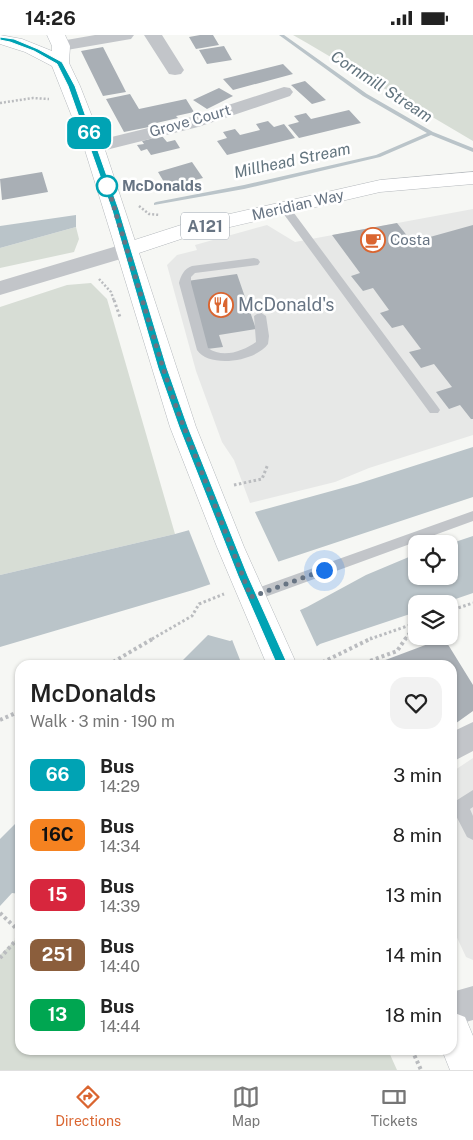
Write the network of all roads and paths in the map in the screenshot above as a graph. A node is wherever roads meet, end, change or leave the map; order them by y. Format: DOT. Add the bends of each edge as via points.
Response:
graph roads {
  1 [pos="125,35"];
  2 [pos="153,35"];
  3 [pos="0,39"];
  4 [pos="59,48"];
  5 [pos="175,70"];
  6 [pos="284,92"];
  7 [pos="52,99"];
  8 [pos="0,103"];
  9 [pos="94,147"];
  10 [pos="473,178"];
  11 [pos="139,205"];
  12 [pos="284,207"];
  13 [pos="154,216"];
  14 [pos="127,250"];
  15 [pos="254,261"];
  16 [pos="0,288"];
  17 [pos="260,316"];
  18 [pos="434,410"];
  19 [pos="268,464"];
  20 [pos="222,496"];
  21 [pos="473,516"];
  22 [pos="244,593"];
  23 [pos="473,603"];
  24 [pos="458,608"];
  25 [pos="408,626"];
  26 [pos="408,635"];
  27 [pos="117,660"];
  28 [pos="279,660"];
  29 [pos="327,660"];
  30 [pos="373,660"];
  31 [pos="15,713"];
  32 [pos="0,720"];
  33 [pos="473,735"];
  34 [pos="457,746"];
  35 [pos="473,797"];
  36 [pos="473,832"];
  37 [pos="2,915"];
  38 [pos="15,927"];
  39 [pos="15,942"];
  40 [pos="0,958"];
  41 [pos="473,1003"];
  42 [pos="457,1008"];
  43 [pos="457,1042"];
  44 [pos="414,1055"];
  45 [pos="421,1070"];
  46 [pos="469,1070"];
  1 -- 4 [label="street"];
  2 -- 5 [label="street"];
  3 -- 4 [label="main road" via="36,50"];
  4 -- 9 [label="main road"];
  6 -- 9 [label="street, Grove Court" via="191,123"];
  7 -- 8 [label="path"];
  9 -- 14 [label="main road"];
  10 -- 12 [label="main road, Meridian Way / A121" via="380,186"];
  11 -- 13 [label="path"];
  12 -- 14 [label="main road, Meridian Way / A121" via="181,232"];
  12 -- 18 [label="lane"];
  14 -- 16 [label="street"];
  14 -- 20 [label="main road" via="183,427"];
  15 -- 17 [label="lane" via="192,270 185,283 203,350 207,354 225,357 262,344"];
  19 -- 20 [label="path" via="262,479"];
  20 -- 22 [label="main road"];
  21 -- 22 [label="lane"];
  22 -- 27 [label="path" via="199,604 192,616"];
  22 -- 28 [label="main road"];
  23 -- 24 [label="path"];
  25 -- 29 [label="path" via="378,635"];
  26 -- 30 [label="path" via="397,651"];
  31 -- 32 [label="path"];
  33 -- 34 [label="street"];
  35 -- 36 [label="lane" via="460,807"];
  37 -- 38 [label="path"];
  39 -- 40 [label="path"];
  41 -- 42 [label="street"];
  43 -- 46 [label="main road"];
  44 -- 45 [label="path"];
}
